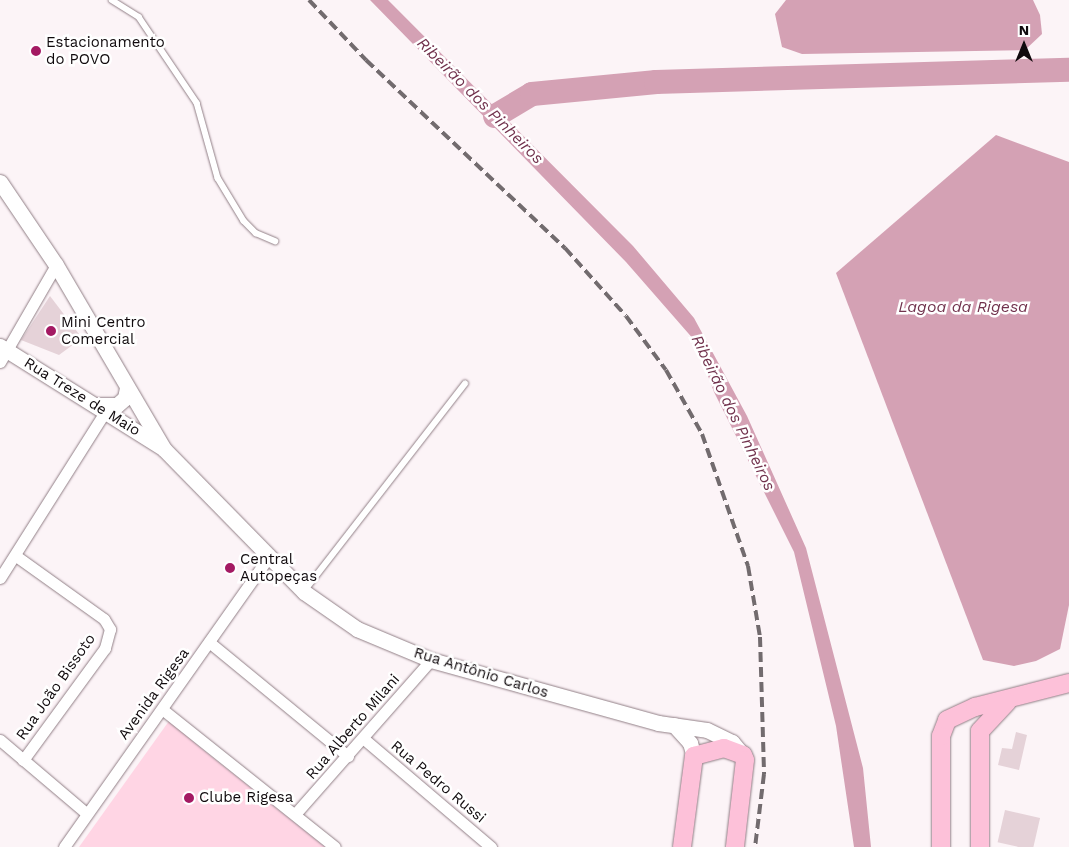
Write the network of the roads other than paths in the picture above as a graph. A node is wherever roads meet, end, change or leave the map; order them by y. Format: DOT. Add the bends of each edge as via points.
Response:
graph roads {
  1 [pos="112,0"];
  2 [pos="0,182"];
  3 [pos="275,241"];
  4 [pos="56,265"];
  5 [pos="3,353"];
  6 [pos="465,384"];
  7 [pos="127,388"];
  8 [pos="99,408"];
  9 [pos="164,449"];
  10 [pos="16,556"];
  11 [pos="268,558"];
  12 [pos="0,578"];
  13 [pos="304,592"];
  14 [pos="209,642"];
  15 [pos="431,660"];
  16 [pos="1069,683"];
  17 [pos="1011,698"];
  18 [pos="162,709"];
  19 [pos="674,725"];
  20 [pos="943,727"];
  21 [pos="980,731"];
  22 [pos="364,739"];
  23 [pos="0,740"];
  24 [pos="744,755"];
  25 [pos="348,756"];
  26 [pos="694,756"];
  27 [pos="23,760"];
  28 [pos="86,813"];
  29 [pos="296,813"];
  30 [pos="489,846"];
  31 [pos="64,847"];
  32 [pos="335,847"];
  33 [pos="682,847"];
  34 [pos="735,847"];
  35 [pos="941,847"];
  36 [pos="980,847"];
  1 -- 3 [label="lane" via="138,17 197,103 218,178 244,221 256,233"];
  2 -- 4 [label="main road, Rua Antônio Carlos"];
  4 -- 5 [label="street"];
  4 -- 7 [label="main road, Rua Antônio Carlos"];
  5 -- 8 [label="main road, Rua Treze de Maio"];
  6 -- 13 [label="lane"];
  7 -- 8 [label="main road" via="126,398 116,405"];
  7 -- 9 [label="main road, Rua Antônio Carlos"];
  8 -- 9 [label="main road, Rua Treze de Maio"];
  8 -- 10 [label="street"];
  9 -- 11 [label="main road, Rua Antônio Carlos" via="208,490"];
  10 -- 12 [label="street"];
  10 -- 27 [label="street, Rua João Bissoto" via="104,619 110,629 105,648"];
  11 -- 13 [label="main road, Rua Antônio Carlos"];
  11 -- 14 [label="street, Avenida Rigesa"];
  13 -- 15 [label="main road, Rua Antônio Carlos" via="357,629"];
  14 -- 18 [label="street, Avenida Rigesa"];
  14 -- 25 [label="street"];
  15 -- 19 [label="main road, Rua Antônio Carlos"];
  15 -- 22 [label="street, Rua Alberto Milani"];
  16 -- 17 [label="main road"];
  17 -- 20 [label="main road" via="965,710 950,717"];
  17 -- 21 [label="main road" via="992,713"];
  18 -- 28 [label="street, Avenida Rigesa"];
  18 -- 29 [label="street"];
  19 -- 24 [label="main road, Rua Antônio Carlos" via="721,735"];
  19 -- 26 [label="main road" via="690,743"];
  20 -- 21 [label="main road" via="968,723"];
  20 -- 35 [label="main road"];
  21 -- 36 [label="main road"];
  22 -- 25 [label="street, Rua Alberto Milani"];
  22 -- 30 [label="street, Rua Pedro Russi"];
  23 -- 27 [label="street"];
  24 -- 26 [label="main road" via="724,748"];
  24 -- 34 [label="main road" via="746,769"];
  25 -- 29 [label="street, Rua Alberto Milani"];
  26 -- 33 [label="main road"];
  27 -- 28 [label="street"];
  28 -- 31 [label="street, Avenida Rigesa"];
  29 -- 32 [label="street"];
}
